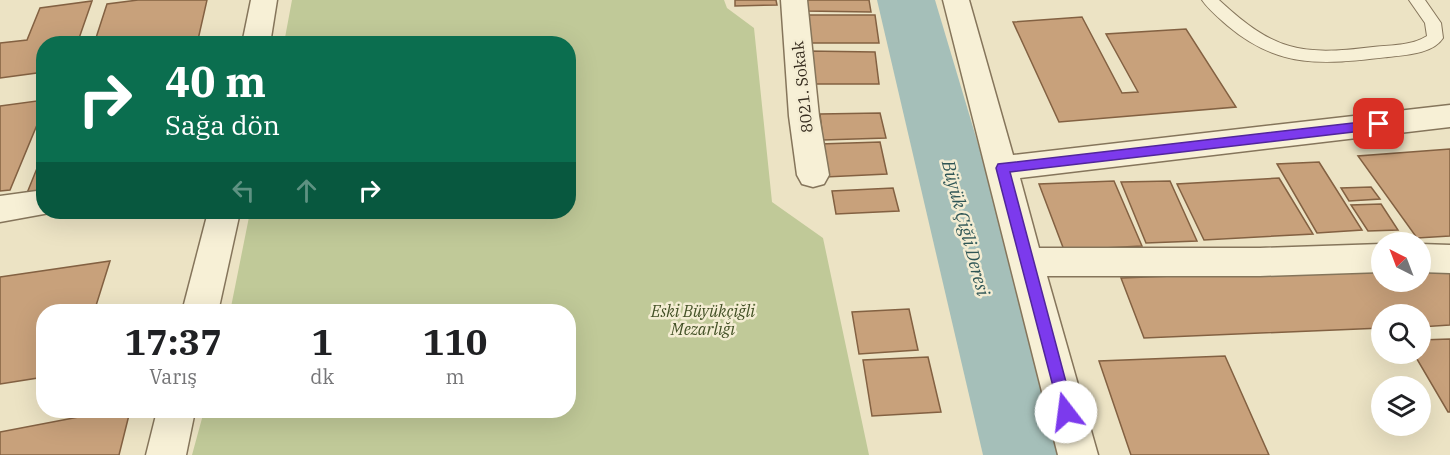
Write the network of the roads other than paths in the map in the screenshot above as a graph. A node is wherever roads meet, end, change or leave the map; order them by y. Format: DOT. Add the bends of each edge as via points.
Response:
graph roads {
  1 [pos="264,0"];
  2 [pos="794,0"];
  3 [pos="956,0"];
  4 [pos="1209,0"];
  5 [pos="1417,0"];
  6 [pos="257,36"];
  7 [pos="1450,116"];
  8 [pos="1002,168"];
  9 [pos="813,175"];
  10 [pos="36,204"];
  11 [pos="0,209"];
  12 [pos="222,219"];
  13 [pos="1371,258"];
  14 [pos="1431,258"];
  15 [pos="1450,259"];
  16 [pos="1027,262"];
  17 [pos="202,304"];
  18 [pos="174,418"];
  19 [pos="166,455"];
  20 [pos="1078,455"];
  1 -- 6 [label="street"];
  2 -- 9 [label="street, 8021. Sokak"];
  3 -- 8 [label="street"];
  4 -- 5 [label="lane" via="1239,28 1290,54 1342,57 1424,47 1434,38 1433,23"];
  7 -- 8 [label="street"];
  8 -- 16 [label="street"];
  10 -- 11 [label="street"];
  12 -- 17 [label="street"];
  13 -- 16 [label="street"];
  14 -- 15 [label="street"];
  16 -- 20 [label="street"];
  18 -- 19 [label="street"];
}
